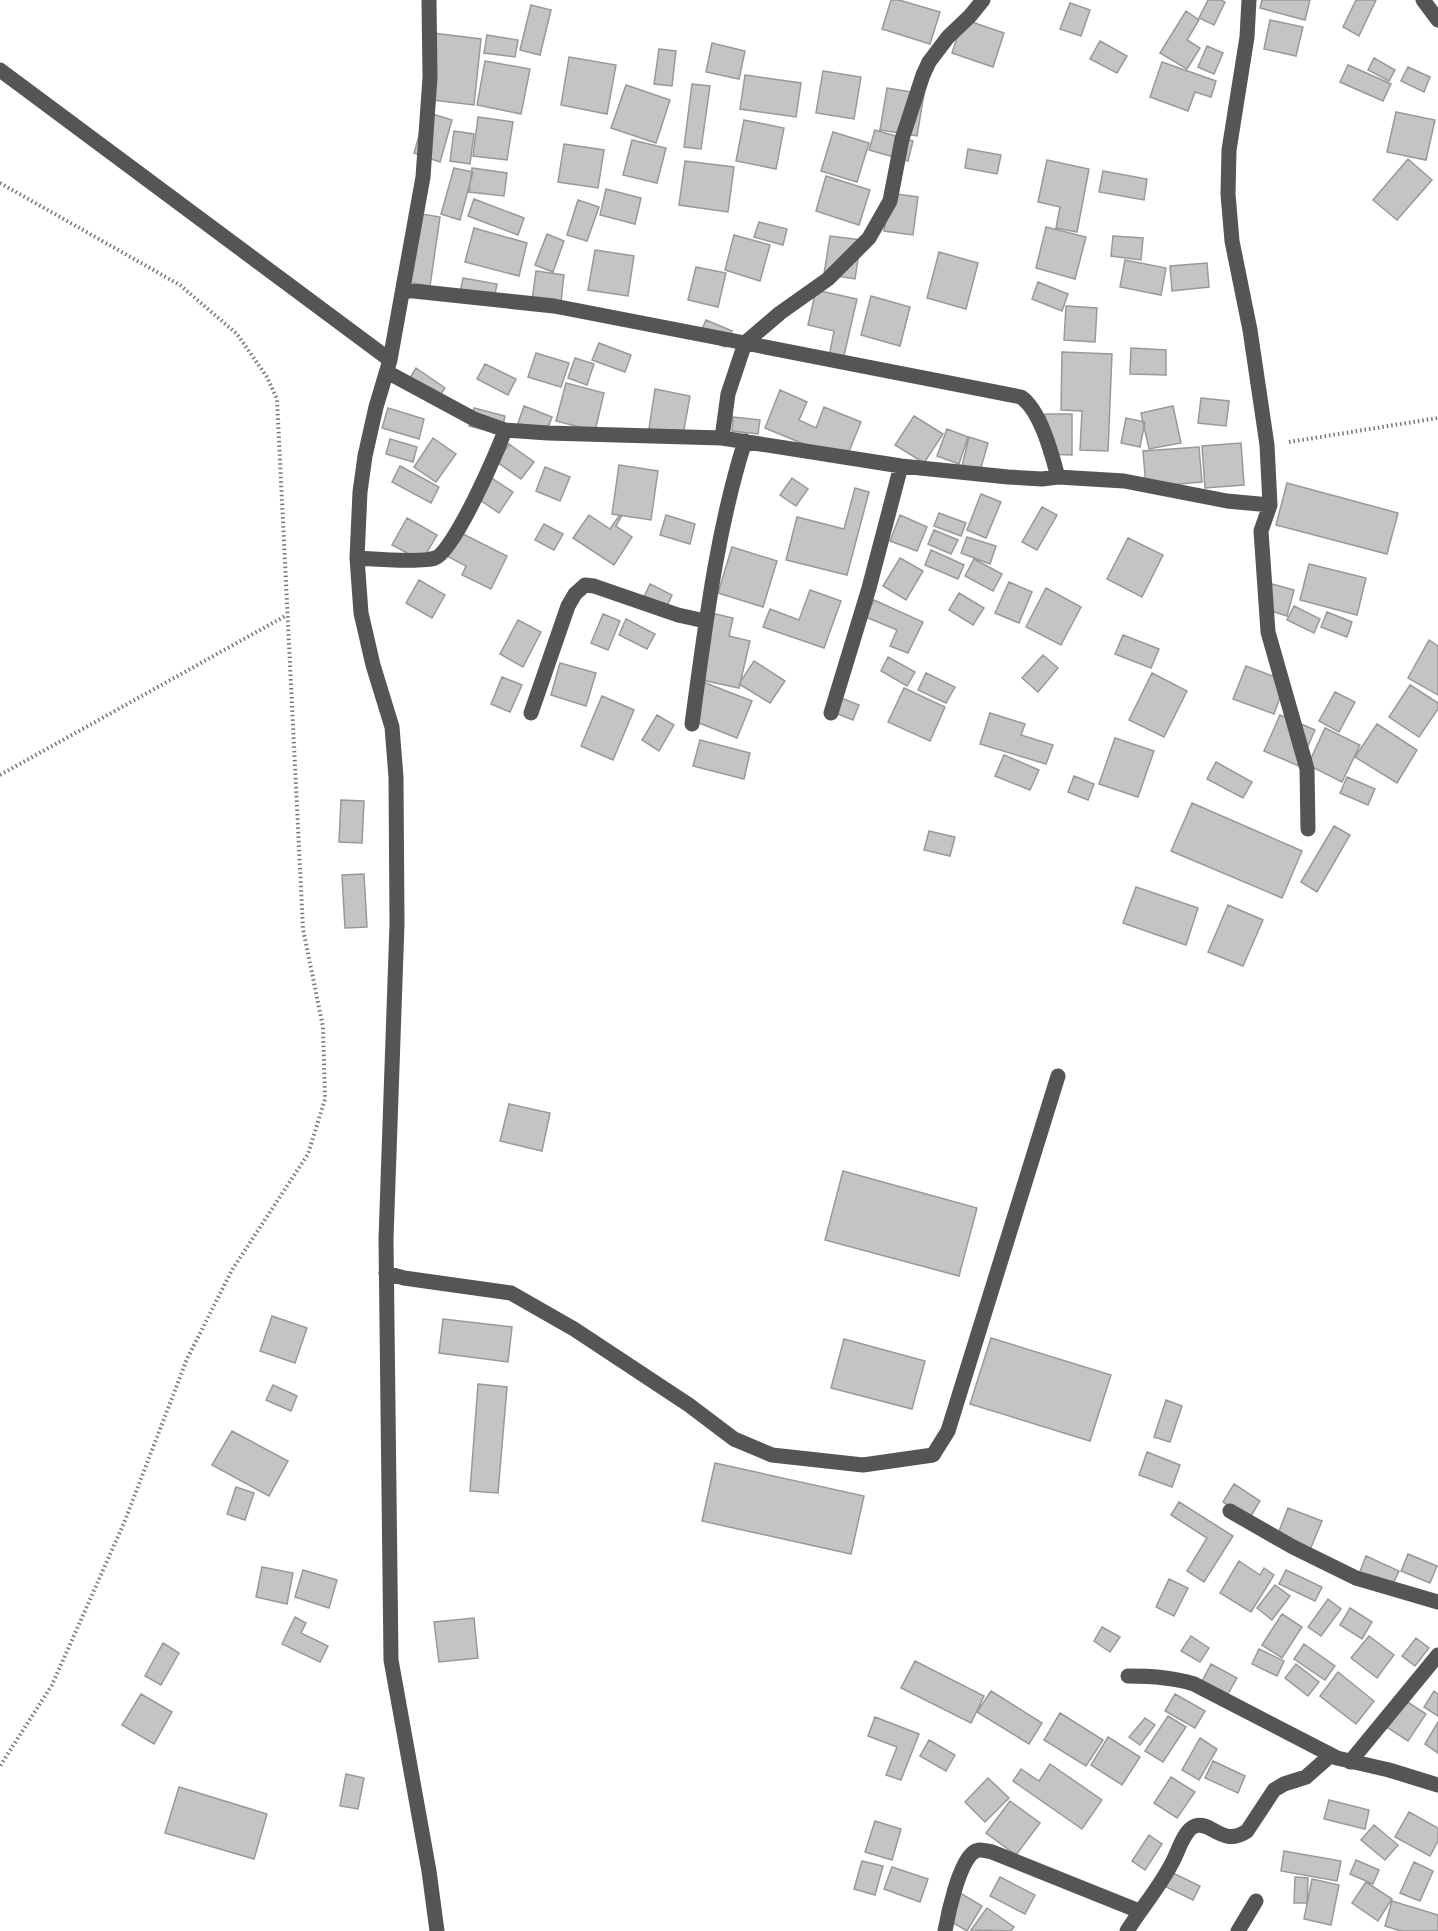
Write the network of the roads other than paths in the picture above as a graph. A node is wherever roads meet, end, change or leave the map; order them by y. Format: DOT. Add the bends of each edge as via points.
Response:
graph roads {
  1 [pos="429,0"];
  2 [pos="983,0"];
  3 [pos="1249,0"];
  4 [pos="1423,0"];
  5 [pos="1438,20"];
  6 [pos="0,70"];
  7 [pos="404,290"];
  8 [pos="745,343"];
  9 [pos="389,366"];
  10 [pos="505,430"];
  11 [pos="722,438"];
  12 [pos="745,441"];
  13 [pos="901,466"];
  14 [pos="1058,477"];
  15 [pos="1270,505"];
  16 [pos="357,558"];
  17 [pos="705,621"];
  18 [pos="531,713"];
  19 [pos="831,713"];
  20 [pos="692,724"];
  21 [pos="1308,829"];
  22 [pos="1058,1076"];
  23 [pos="386,1273"];
  24 [pos="1230,1511"];
  25 [pos="1438,1602"];
  26 [pos="1438,1655"];
  27 [pos="1128,1676"];
  28 [pos="1330,1755"];
  29 [pos="1350,1762"];
  30 [pos="1438,1785"];
  31 [pos="1257,1901"];
  32 [pos="1139,1911"];
  33 [pos="437,1931"];
  34 [pos="945,1931"];
  35 [pos="1126,1931"];
  36 [pos="1238,1931"];
  1 -- 7 [label="street" via="430,77 423,177"];
  2 -- 8 [label="street" via="948,37 922,75 902,139 890,201 869,238 828,279"];
  3 -- 15 [label="street" via="1229,150 1228,194 1232,241 1267,445"];
  4 -- 5 [label="street"];
  6 -- 9 [label="street"];
  7 -- 8 [label="street" via="554,306"];
  7 -- 9 [label="street"];
  8 -- 11 [label="street" via="728,394"];
  8 -- 14 [label="street" via="1021,397 1039,422"];
  9 -- 10 [label="street" via="474,419"];
  9 -- 16 [label="street" via="365,456"];
  10 -- 11 [label="street"];
  10 -- 16 [label="street" via="480,489 439,557"];
  11 -- 12 [label="street"];
  12 -- 13 [label="street"];
  12 -- 17 [label="street"];
  13 -- 14 [label="street" via="1008,477"];
  13 -- 19 [label="street"];
  14 -- 15 [label="street" via="1124,481 1227,501"];
  15 -- 21 [label="street" via="1261,531 1268,632 1307,769"];
  16 -- 23 [label="street" via="361,613 392,727 396,777 397,924"];
  17 -- 18 [label="street" via="585,585 571,599"];
  17 -- 20 [label="street"];
  22 -- 23 [label="street" via="948,1431 933,1455 863,1465 772,1455 735,1439 574,1329 511,1293"];
  23 -- 33 [label="street" via="391,1659"];
  24 -- 25 [label="street" via="1356,1578"];
  26 -- 29 [label="street"];
  27 -- 28 [label="street" via="1158,1676 1194,1684"];
  28 -- 29 [label="street"];
  28 -- 32 [label="street" via="1306,1777 1274,1790 1243,1833 1228,1837 1201,1826 1192,1827 1163,1882"];
  29 -- 30 [label="street"];
  31 -- 36 [label="street"];
  32 -- 34 [label="street" via="979,1850 966,1862 950,1903"];
  32 -- 35 [label="street"];
}
